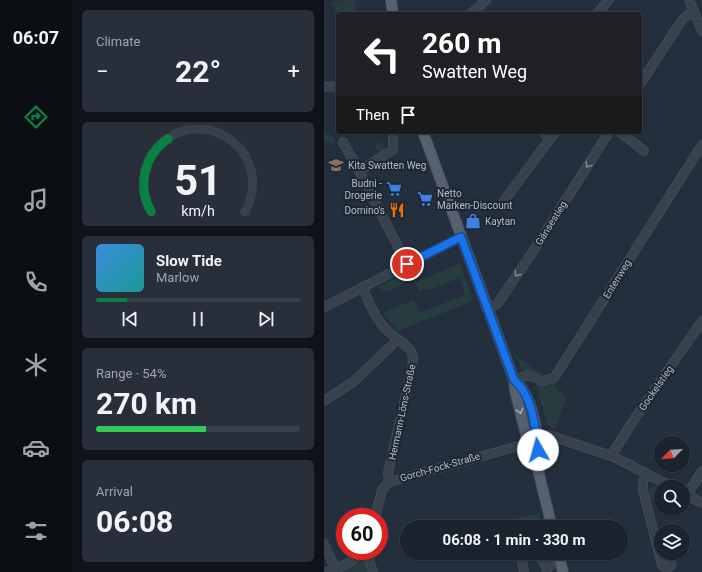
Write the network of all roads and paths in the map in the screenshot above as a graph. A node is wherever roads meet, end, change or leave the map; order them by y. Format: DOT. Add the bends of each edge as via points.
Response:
graph roads {
  1 [pos="391,0"];
  2 [pos="486,0"];
  3 [pos="609,0"];
  4 [pos="688,0"];
  5 [pos="393,12"];
  6 [pos="473,12"];
  7 [pos="599,12"];
  8 [pos="693,12"];
  9 [pos="702,31"];
  10 [pos="642,81"];
  11 [pos="336,86"];
  12 [pos="324,87"];
  13 [pos="424,134"];
  14 [pos="608,134"];
  15 [pos="623,134"];
  16 [pos="553,135"];
  17 [pos="392,138"];
  18 [pos="342,142"];
  19 [pos="702,145"];
  20 [pos="644,151"];
  21 [pos="359,170"];
  22 [pos="503,202"];
  23 [pos="461,237"];
  24 [pos="407,264"];
  25 [pos="362,287"];
  26 [pos="324,307"];
  27 [pos="488,309"];
  28 [pos="702,321"];
  29 [pos="397,339"];
  30 [pos="514,380"];
  31 [pos="324,401"];
  32 [pos="532,440"];
  33 [pos="611,456"];
  34 [pos="702,471"];
  35 [pos="646,474"];
  36 [pos="658,480"];
  37 [pos="389,482"];
  38 [pos="690,487"];
  39 [pos="690,497"];
  40 [pos="702,503"];
  41 [pos="377,508"];
  42 [pos="550,520"];
  43 [pos="654,527"];
  44 [pos="324,544"];
  45 [pos="353,560"];
  46 [pos="369,560"];
  47 [pos="556,560"];
  48 [pos="560,560"];
  49 [pos="662,560"];
  50 [pos="671,569"];
  51 [pos="336,570"];
  52 [pos="547,570"];
  53 [pos="327,572"];
  54 [pos="372,572"];
  55 [pos="524,572"];
  56 [pos="563,572"];
  1 -- 5 [label="main road"];
  2 -- 6 [label="street"];
  3 -- 7 [label="street"];
  4 -- 8 [label="street"];
  8 -- 9 [label="street"];
  8 -- 10 [label="street" via="682,20"];
  11 -- 12 [label="street"];
  13 -- 23 [label="main road"];
  14 -- 27 [label="street, Gänsestieg, one-way" via="498,303"];
  15 -- 20 [label="street"];
  16 -- 22 [label="street"];
  17 -- 21 [label="street" via="393,150"];
  18 -- 21 [label="street"];
  19 -- 30 [label="street, Entenweg" via="554,378 542,381 528,376"];
  21 -- 24 [label="street"];
  23 -- 24 [label="street"];
  23 -- 27 [label="main road"];
  24 -- 25 [label="street"];
  25 -- 26 [label="street"];
  25 -- 29 [label="street, Hermann-Löns-Straße" via="379,321"];
  27 -- 30 [label="main road"];
  28 -- 33 [label="street, Gockelstieg"];
  29 -- 31 [label="street" via="353,382"];
  29 -- 37 [label="street, Hermann-Löns-Straße" via="411,351 414,361 388,473"];
  30 -- 32 [label="main road" via="515,391"];
  32 -- 33 [label="street, Gorch-Fock-Straße" via="544,436 554,437"];
  32 -- 37 [label="street, Gorch-Fock-Straße"];
  32 -- 42 [label="main road" via="531,455 537,466"];
  33 -- 35 [label="street, Gorch-Fock-Straße"];
  34 -- 38 [label="street"];
  35 -- 36 [label="street, Gorch-Fock-Straße"];
  35 -- 43 [label="street" via="643,490"];
  37 -- 41 [label="street, Gorch-Fock-Straße" via="382,490"];
  39 -- 40 [label="street"];
  44 -- 51 [label="street"];
  45 -- 51 [label="street"];
  46 -- 54 [label="street"];
  47 -- 52 [label="street"];
  48 -- 56 [label="main road"];
  49 -- 50 [label="street" via="666,568"];
  51 -- 53 [label="street"];
  52 -- 55 [label="street" via="536,554 522,561"];
}
